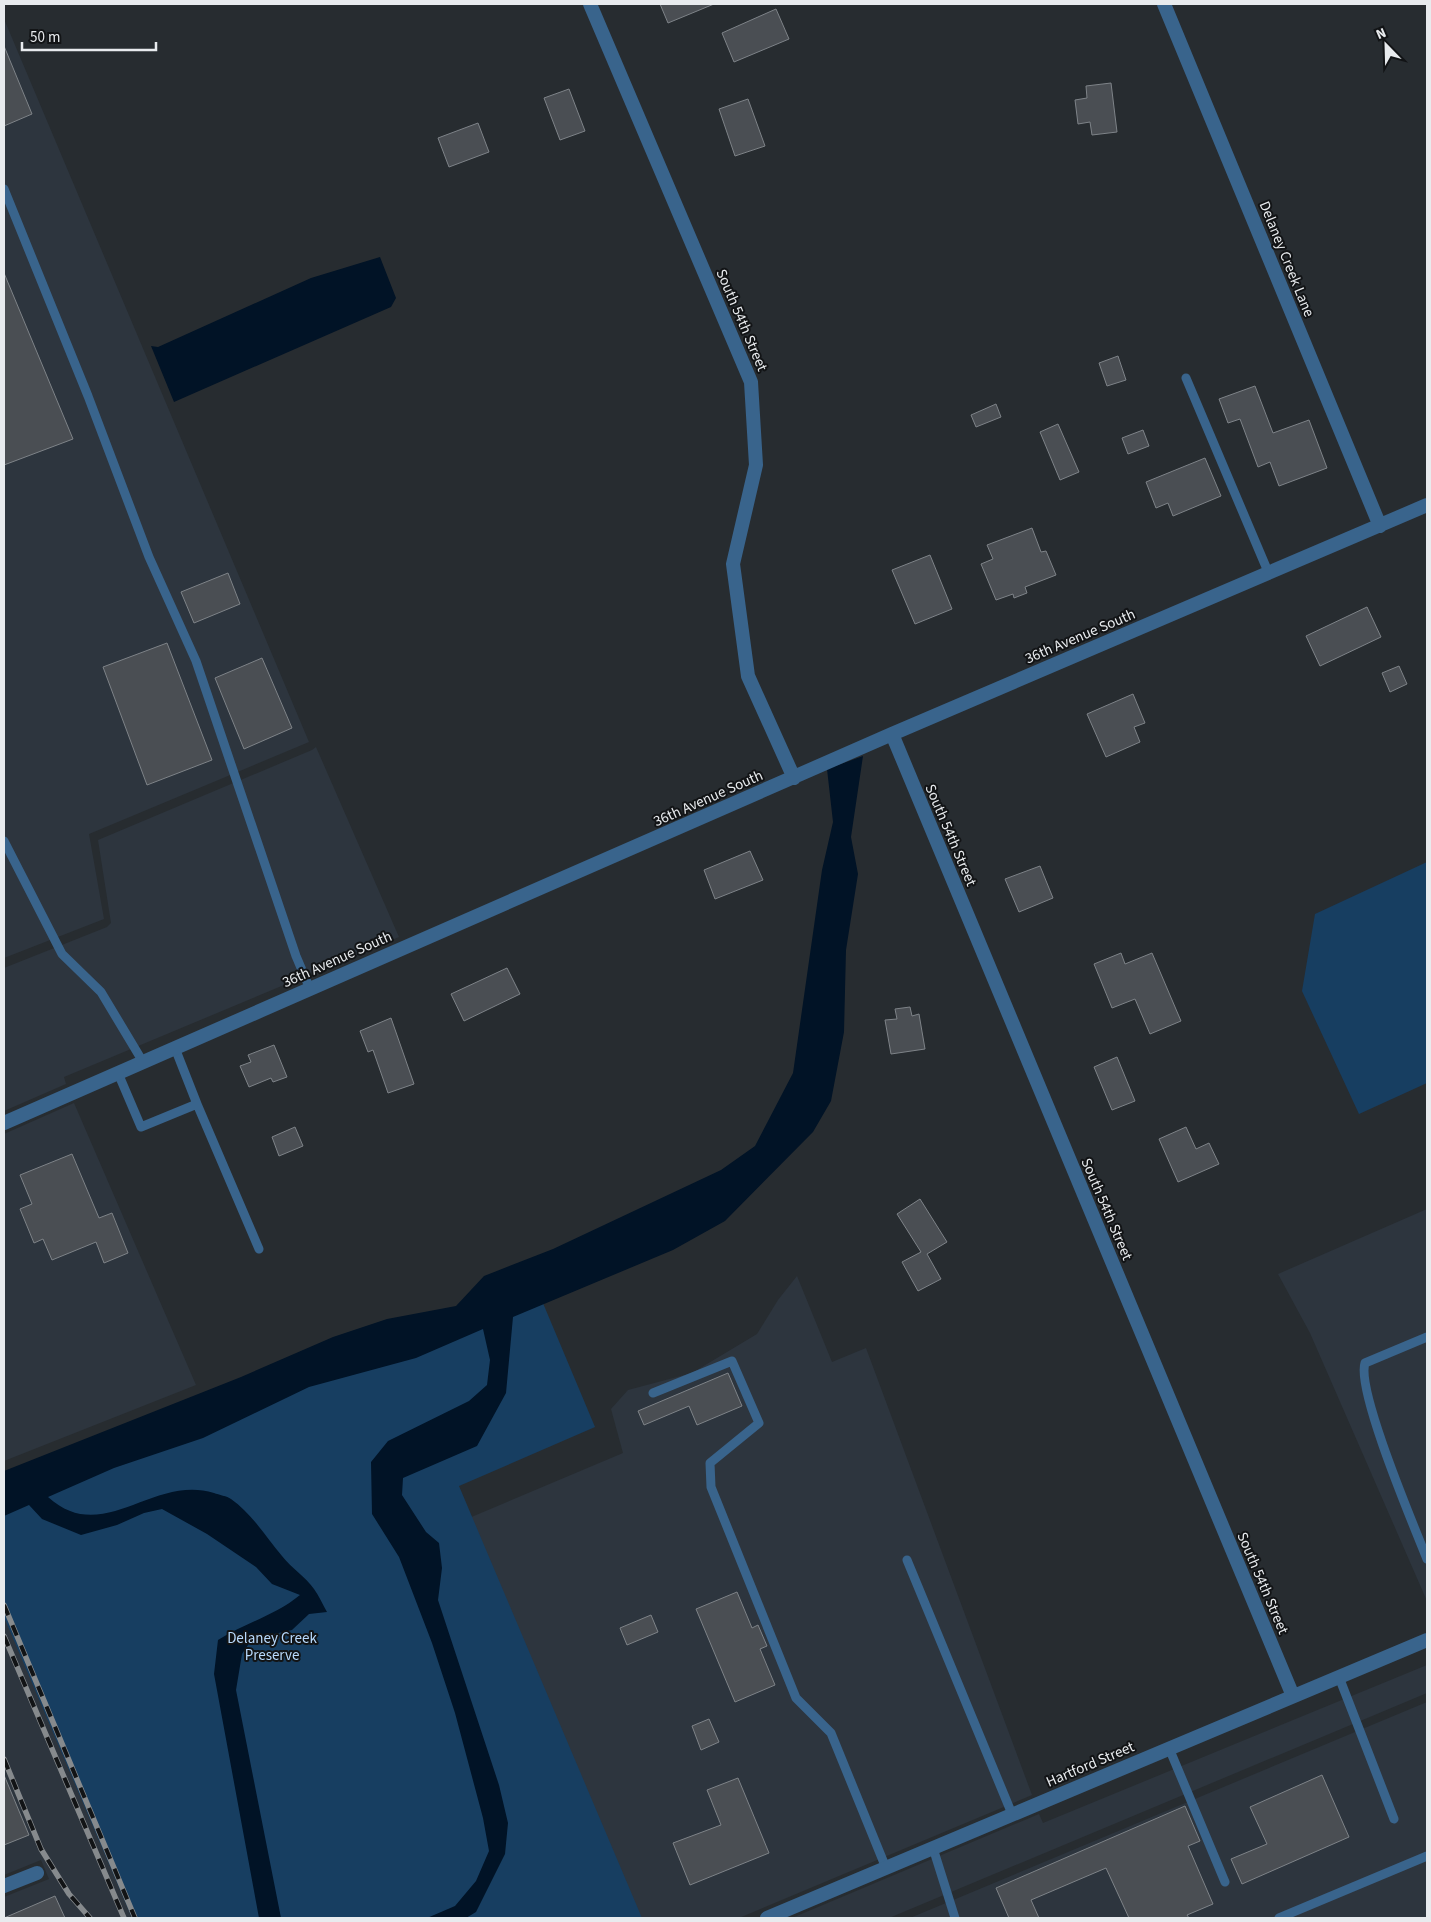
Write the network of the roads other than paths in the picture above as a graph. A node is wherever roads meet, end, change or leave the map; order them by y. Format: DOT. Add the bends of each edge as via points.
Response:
graph roads {
  1 [pos="590,4"];
  2 [pos="1164,4"];
  3 [pos="4,189"];
  4 [pos="1186,378"];
  5 [pos="1427,505"];
  6 [pos="1380,526"];
  7 [pos="1269,574"];
  8 [pos="892,734"];
  9 [pos="794,778"];
  10 [pos="4,841"];
  11 [pos="310,989"];
  12 [pos="174,1048"];
  13 [pos="143,1062"];
  14 [pos="118,1073"];
  15 [pos="197,1104"];
  16 [pos="4,1123"];
  17 [pos="259,1249"];
  18 [pos="1427,1337"];
  19 [pos="653,1393"];
  20 [pos="1427,1559"];
  21 [pos="907,1560"];
  22 [pos="1427,1640"];
  23 [pos="1339,1677"];
  24 [pos="1293,1696"];
  25 [pos="1169,1748"];
  26 [pos="1012,1814"];
  27 [pos="1394,1819"];
  28 [pos="933,1848"];
  29 [pos="1427,1856"];
  30 [pos="886,1868"];
  31 [pos="36,1873"];
  32 [pos="1225,1882"];
  33 [pos="4,1886"];
  34 [pos="767,1918"];
  35 [pos="955,1918"];
  36 [pos="1279,1918"];
  1 -- 9 [label="street, South 54th Street" via="751,382 756,465 733,564 748,676"];
  2 -- 6 [label="street, Delaney Creek Lane"];
  3 -- 11 [label="lane" via="150,557 196,661"];
  4 -- 7 [label="lane"];
  5 -- 6 [label="street, 36th Avenue South"];
  6 -- 7 [label="street, 36th Avenue South"];
  7 -- 8 [label="street, 36th Avenue South"];
  8 -- 9 [label="street, 36th Avenue South"];
  8 -- 24 [label="street, South 54th Street"];
  9 -- 11 [label="street, 36th Avenue South"];
  10 -- 13 [label="lane" via="62,954 101,992"];
  11 -- 12 [label="street, 36th Avenue South"];
  12 -- 13 [label="street, 36th Avenue South"];
  12 -- 15 [label="lane"];
  13 -- 14 [label="street, 36th Avenue South"];
  14 -- 15 [label="lane" via="141,1127"];
  14 -- 16 [label="street, 36th Avenue South"];
  15 -- 17 [label="lane"];
  18 -- 20 [label="lane" via="1365,1363 1362,1371 1374,1417"];
  19 -- 30 [label="lane" via="732,1361 760,1423 710,1464 712,1487 796,1698 831,1733"];
  21 -- 26 [label="lane"];
  22 -- 23 [label="street, Hartford Street"];
  23 -- 24 [label="street, Hartford Street"];
  23 -- 27 [label="lane"];
  24 -- 25 [label="street, Hartford Street"];
  25 -- 26 [label="street, Hartford Street"];
  25 -- 32 [label="lane"];
  26 -- 28 [label="street, Hartford Street"];
  28 -- 30 [label="street, Hartford Street"];
  28 -- 35 [label="lane"];
  29 -- 36 [label="lane"];
  30 -- 34 [label="street, Hartford Street"];
  31 -- 33 [label="street"];
}
